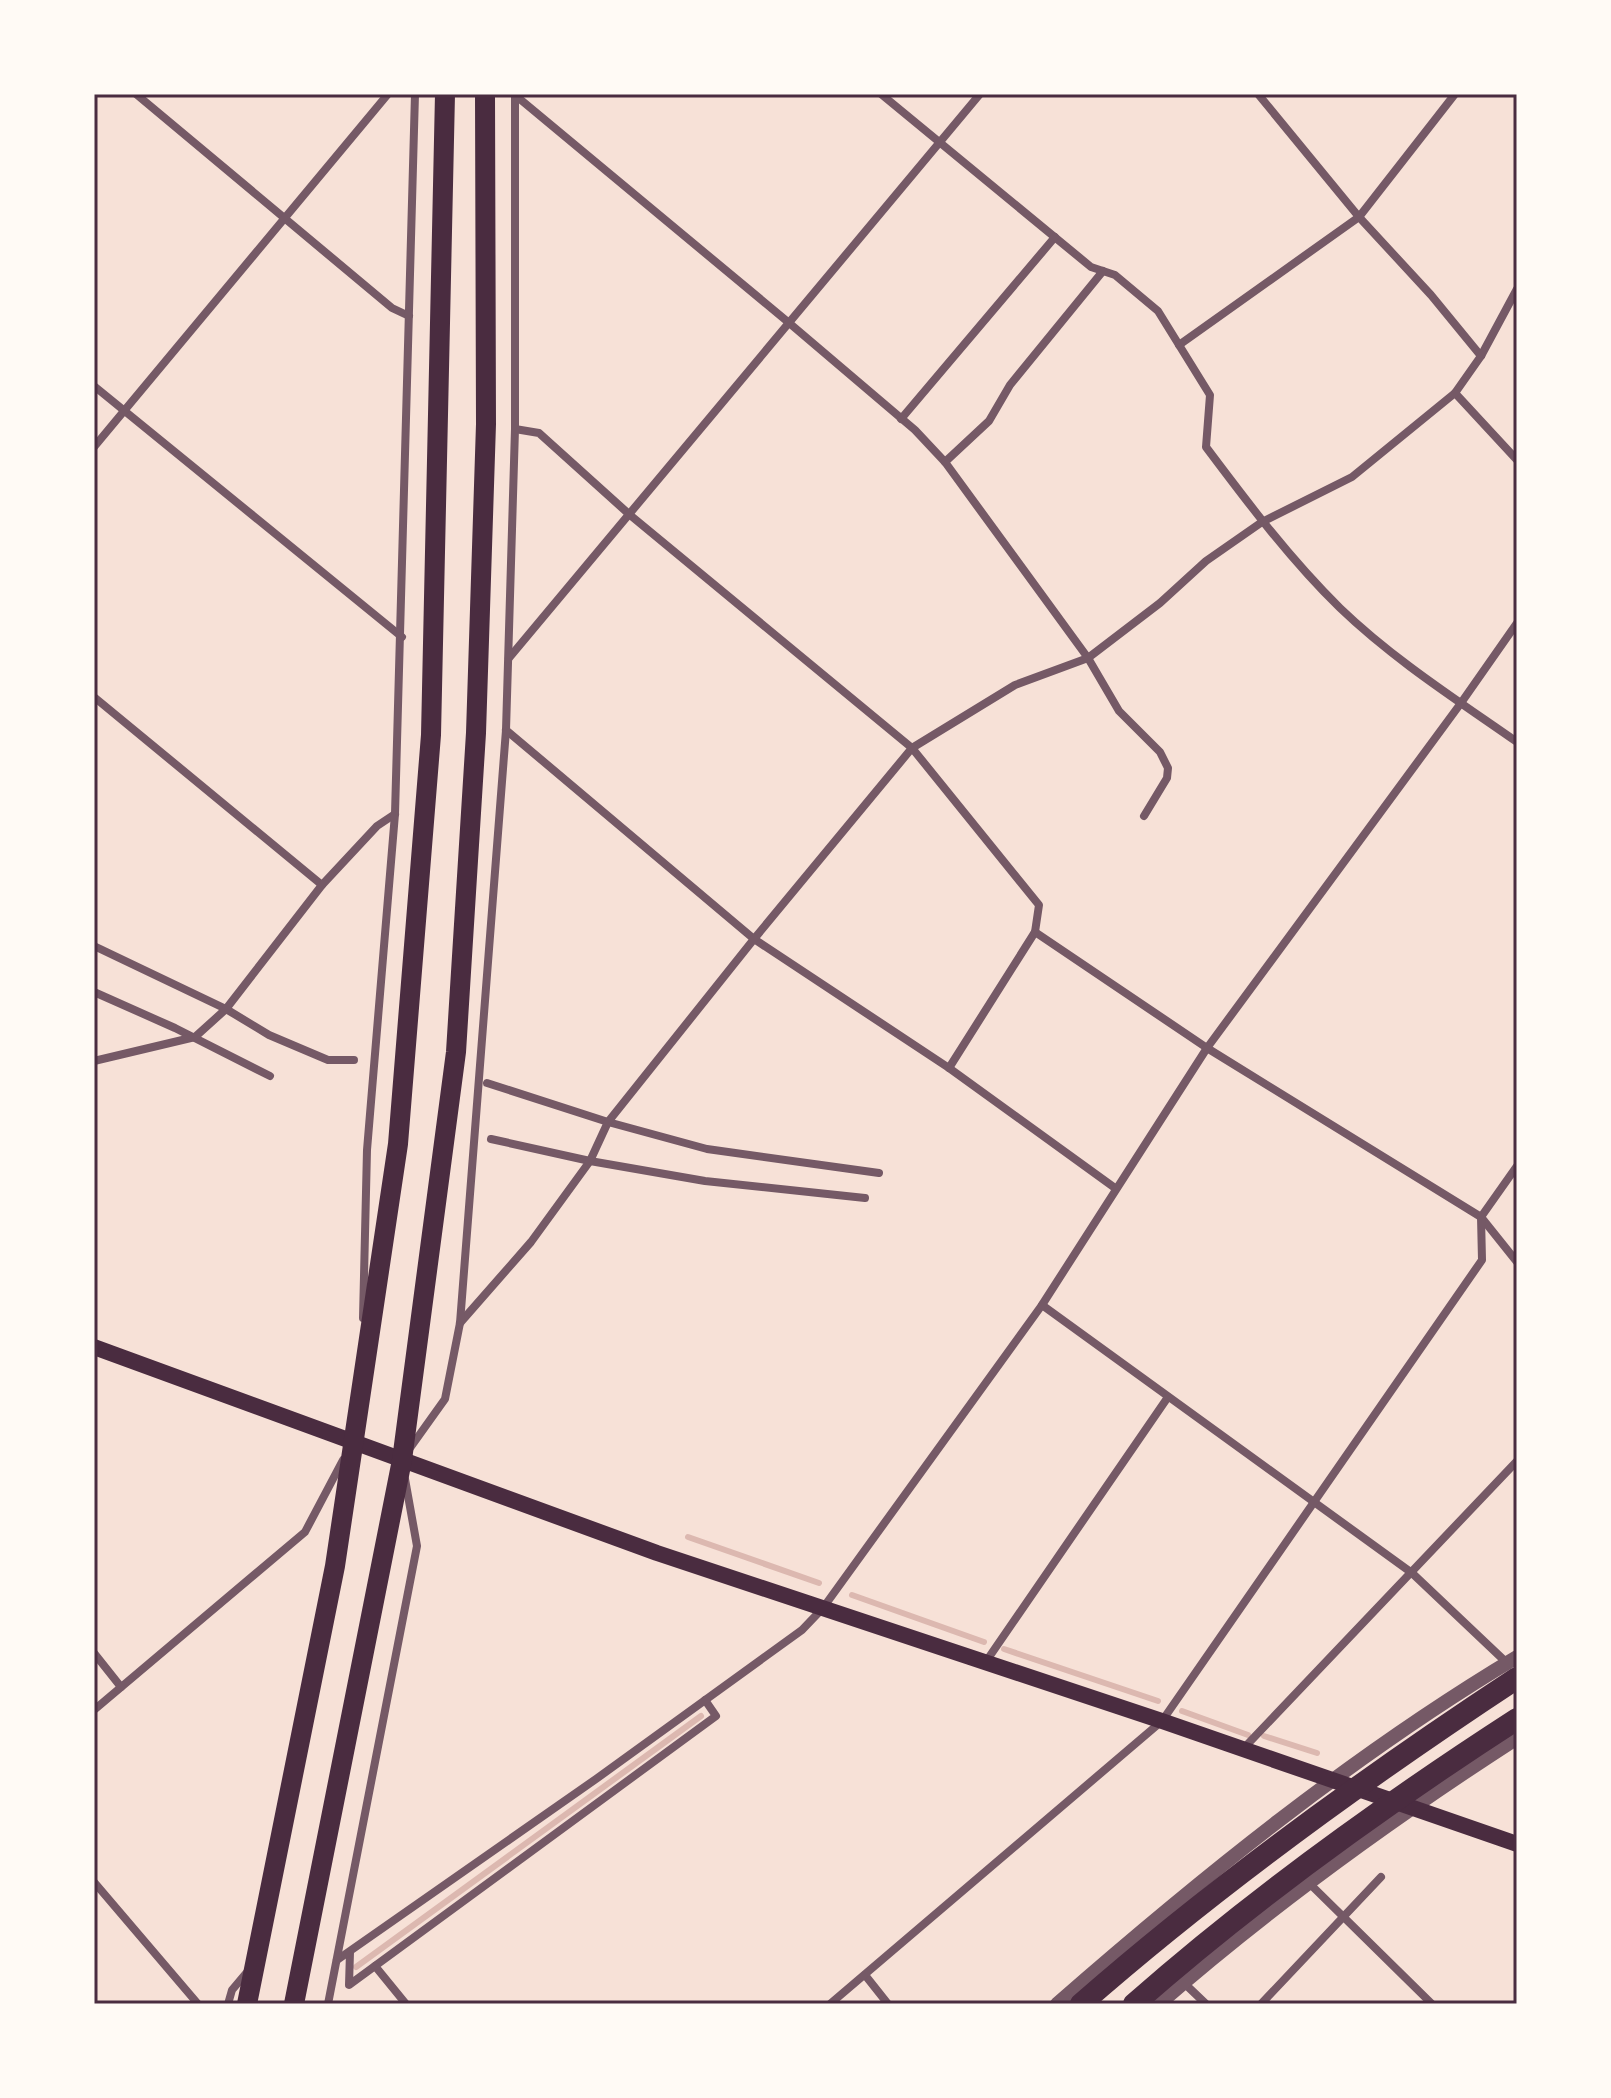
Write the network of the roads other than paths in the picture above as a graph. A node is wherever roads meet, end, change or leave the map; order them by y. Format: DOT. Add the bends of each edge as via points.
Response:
graph roads {
  1 [pos="136,94"];
  2 [pos="388,94"];
  3 [pos="415,94"];
  4 [pos="445,94"];
  5 [pos="485,94"];
  6 [pos="881,94"];
  7 [pos="980,94"];
  8 [pos="1258,94"];
  9 [pos="1455,94"];
  10 [pos="515,95"];
  11 [pos="940,143"];
  12 [pos="1359,217"];
  13 [pos="284,218"];
  14 [pos="1055,237"];
  15 [pos="1103,271"];
  16 [pos="1517,289"];
  17 [pos="409,316"];
  18 [pos="788,322"];
  19 [pos="1179,345"];
  20 [pos="1481,356"];
  21 [pos="94,386"];
  22 [pos="1455,393"];
  23 [pos="124,411"];
  24 [pos="901,419"];
  25 [pos="515,429"];
  26 [pos="94,447"];
  27 [pos="1517,460"];
  28 [pos="945,462"];
  29 [pos="630,515"];
  30 [pos="1262,522"];
  31 [pos="1515,628"];
  32 [pos="402,637"];
  33 [pos="509,658"];
  34 [pos="1088,658"];
  35 [pos="94,697"];
  36 [pos="1461,703"];
  37 [pos="506,730"];
  38 [pos="1517,742"];
  39 [pos="912,748"];
  40 [pos="395,814"];
  41 [pos="1144,816"];
  42 [pos="322,885"];
  43 [pos="1035,932"];
  44 [pos="754,939"];
  45 [pos="94,946"];
  46 [pos="94,992"];
  47 [pos="226,1009"];
  48 [pos="195,1037"];
  49 [pos="1207,1048"];
  50 [pos="354,1060"];
  51 [pos="94,1061"];
  52 [pos="949,1068"];
  53 [pos="270,1076"];
  54 [pos="487,1083"];
  55 [pos="608,1122"];
  56 [pos="491,1139"];
  57 [pos="590,1161"];
  58 [pos="1517,1166"];
  59 [pos="879,1173"];
  60 [pos="1115,1188"];
  61 [pos="865,1198"];
  62 [pos="1481,1217"];
  63 [pos="1517,1262"];
  64 [pos="1042,1305"];
  65 [pos="460,1323"];
  66 [pos="94,1347"];
  67 [pos="362,1382"];
  68 [pos="1168,1397"];
  69 [pos="353,1442"];
  70 [pos="402,1460"];
  71 [pos="1517,1461"];
  72 [pos="1315,1502"];
  73 [pos="1412,1573"];
  74 [pos="823,1608"];
  75 [pos="94,1653"];
  76 [pos="985,1663"];
  77 [pos="1514,1666"];
  78 [pos="121,1687"];
  79 [pos="705,1700"];
  80 [pos="94,1710"];
  81 [pos="1517,1719"];
  82 [pos="1162,1721"];
  83 [pos="1517,1738"];
  84 [pos="1243,1749"];
  85 [pos="1334,1781"];
  86 [pos="1414,1808"];
  87 [pos="1517,1844"];
  88 [pos="1381,1877"];
  89 [pos="94,1882"];
  90 [pos="1310,1884"];
  91 [pos="1343,1918"];
  92 [pos="350,1952"];
  93 [pos="337,1960"];
  94 [pos="255,1962"];
  95 [pos="375,1966"];
  96 [pos="865,1975"];
  97 [pos="1184,1983"];
  98 [pos="198,2004"];
  99 [pos="228,2004"];
  100 [pos="247,2004"];
  101 [pos="294,2004"];
  102 [pos="328,2004"];
  103 [pos="406,2004"];
  104 [pos="830,2004"];
  105 [pos="888,2004"];
  106 [pos="1057,2004"];
  107 [pos="1081,2004"];
  108 [pos="1134,2004"];
  109 [pos="1159,2004"];
  110 [pos="1206,2004"];
  111 [pos="1261,2004"];
  112 [pos="1432,2004"];
  1 -- 13 [label="street"];
  2 -- 13 [label="street"];
  3 -- 17 [label="street"];
  4 -- 67 [label="highway" via="431,735 398,1144"];
  5 -- 70 [label="highway" via="486,424 476,733 456,1052"];
  6 -- 11 [label="street"];
  7 -- 11 [label="street"];
  8 -- 12 [label="street"];
  9 -- 12 [label="street"];
  10 -- 18 [label="street"];
  10 -- 25 [label="street"];
  11 -- 14 [label="street"];
  11 -- 18 [label="street"];
  12 -- 19 [label="street"];
  12 -- 20 [label="street"];
  13 -- 17 [label="street" via="392,308"];
  13 -- 23 [label="street"];
  14 -- 15 [label="street"];
  14 -- 24 [label="street"];
  15 -- 19 [label="street" via="1158,311"];
  15 -- 28 [label="street" via="1010,385 989,421"];
  16 -- 20 [label="street"];
  17 -- 32 [label="street"];
  18 -- 24 [label="street"];
  18 -- 29 [label="street"];
  19 -- 30 [label="street" via="1210,395 1206,447"];
  20 -- 22 [label="street"];
  21 -- 23 [label="street"];
  22 -- 27 [label="street"];
  22 -- 30 [label="street" via="1352,477"];
  23 -- 26 [label="street"];
  23 -- 32 [label="street"];
  24 -- 28 [label="street"];
  25 -- 29 [label="street" via="539,433"];
  25 -- 33 [label="street"];
  28 -- 34 [label="street"];
  29 -- 33 [label="street"];
  29 -- 39 [label="street"];
  30 -- 34 [label="street"];
  30 -- 36 [label="street" via="1341,608"];
  31 -- 36 [label="street"];
  32 -- 40 [label="street"];
  33 -- 37 [label="street"];
  34 -- 39 [label="street" via="1015,685"];
  34 -- 41 [label="street" via="1119,711 1160,752 1168,768"];
  35 -- 42 [label="street"];
  36 -- 38 [label="street"];
  36 -- 49 [label="street"];
  37 -- 44 [label="street"];
  37 -- 65 [label="street"];
  39 -- 43 [label="street" via="1039,905"];
  39 -- 44 [label="street"];
  40 -- 42 [label="street"];
  40 -- 67 [label="street" via="367,1150"];
  42 -- 47 [label="street"];
  43 -- 49 [label="street"];
  43 -- 52 [label="street"];
  44 -- 52 [label="street"];
  44 -- 55 [label="street"];
  45 -- 47 [label="street"];
  46 -- 48 [label="street"];
  47 -- 48 [label="street"];
  47 -- 50 [label="street" via="269,1035 328,1060"];
  48 -- 51 [label="street"];
  48 -- 53 [label="street"];
  49 -- 60 [label="street"];
  49 -- 62 [label="street"];
  52 -- 60 [label="street"];
  54 -- 55 [label="street"];
  55 -- 57 [label="street"];
  55 -- 59 [label="street" via="707,1149"];
  56 -- 57 [label="street"];
  57 -- 61 [label="street" via="705,1181"];
  57 -- 65 [label="street" via="531,1242"];
  58 -- 62 [label="street"];
  60 -- 64 [label="street"];
  62 -- 63 [label="street"];
  62 -- 72 [label="street" via="1482,1260"];
  64 -- 68 [label="street"];
  64 -- 74 [label="street"];
  65 -- 70 [label="street" via="445,1399"];
  66 -- 69 [label="main road"];
  67 -- 69 [label="highway"];
  68 -- 72 [label="street"];
  68 -- 76 [label="street"];
  69 -- 70 [label="main road"];
  69 -- 78 [label="street" via="305,1532"];
  69 -- 94 [label="highway" via="335,1566"];
  70 -- 74 [label="main road"];
  70 -- 93 [label="street" via="417,1546"];
  70 -- 101 [label="highway"];
  71 -- 73 [label="street"];
  72 -- 73 [label="street"];
  72 -- 82 [label="street"];
  73 -- 77 [label="street"];
  73 -- 84 [label="street"];
  74 -- 76 [label="main road"];
  74 -- 79 [label="street" via="802,1630"];
  75 -- 78 [label="street"];
  76 -- 82 [label="main road"];
  77 -- 85 [label="street"];
  77 -- 107 [label="highway" via="1273,1847"];
  78 -- 80 [label="street"];
  79 -- 92 [label="street"];
  79 -- 95 [label="street" via="716,1716"];
  81 -- 108 [label="highway" via="1294,1874"];
  82 -- 84 [label="main road"];
  82 -- 96 [label="street"];
  83 -- 86 [label="street"];
  84 -- 85 [label="main road"];
  85 -- 86 [label="main road"];
  85 -- 106 [label="street" via="1150,1923"];
  86 -- 87 [label="main road"];
  86 -- 90 [label="street"];
  88 -- 91 [label="street"];
  89 -- 98 [label="street"];
  90 -- 91 [label="street"];
  90 -- 97 [label="street"];
  91 -- 111 [label="street"];
  91 -- 112 [label="street"];
  92 -- 93 [label="street"];
  92 -- 95 [label="street" via="349,1985"];
  93 -- 102 [label="street"];
  94 -- 99 [label="street" via="232,1990"];
  94 -- 100 [label="highway"];
  95 -- 103 [label="street"];
  96 -- 104 [label="street"];
  96 -- 105 [label="street"];
  97 -- 109 [label="street"];
  97 -- 110 [label="street"];
}
